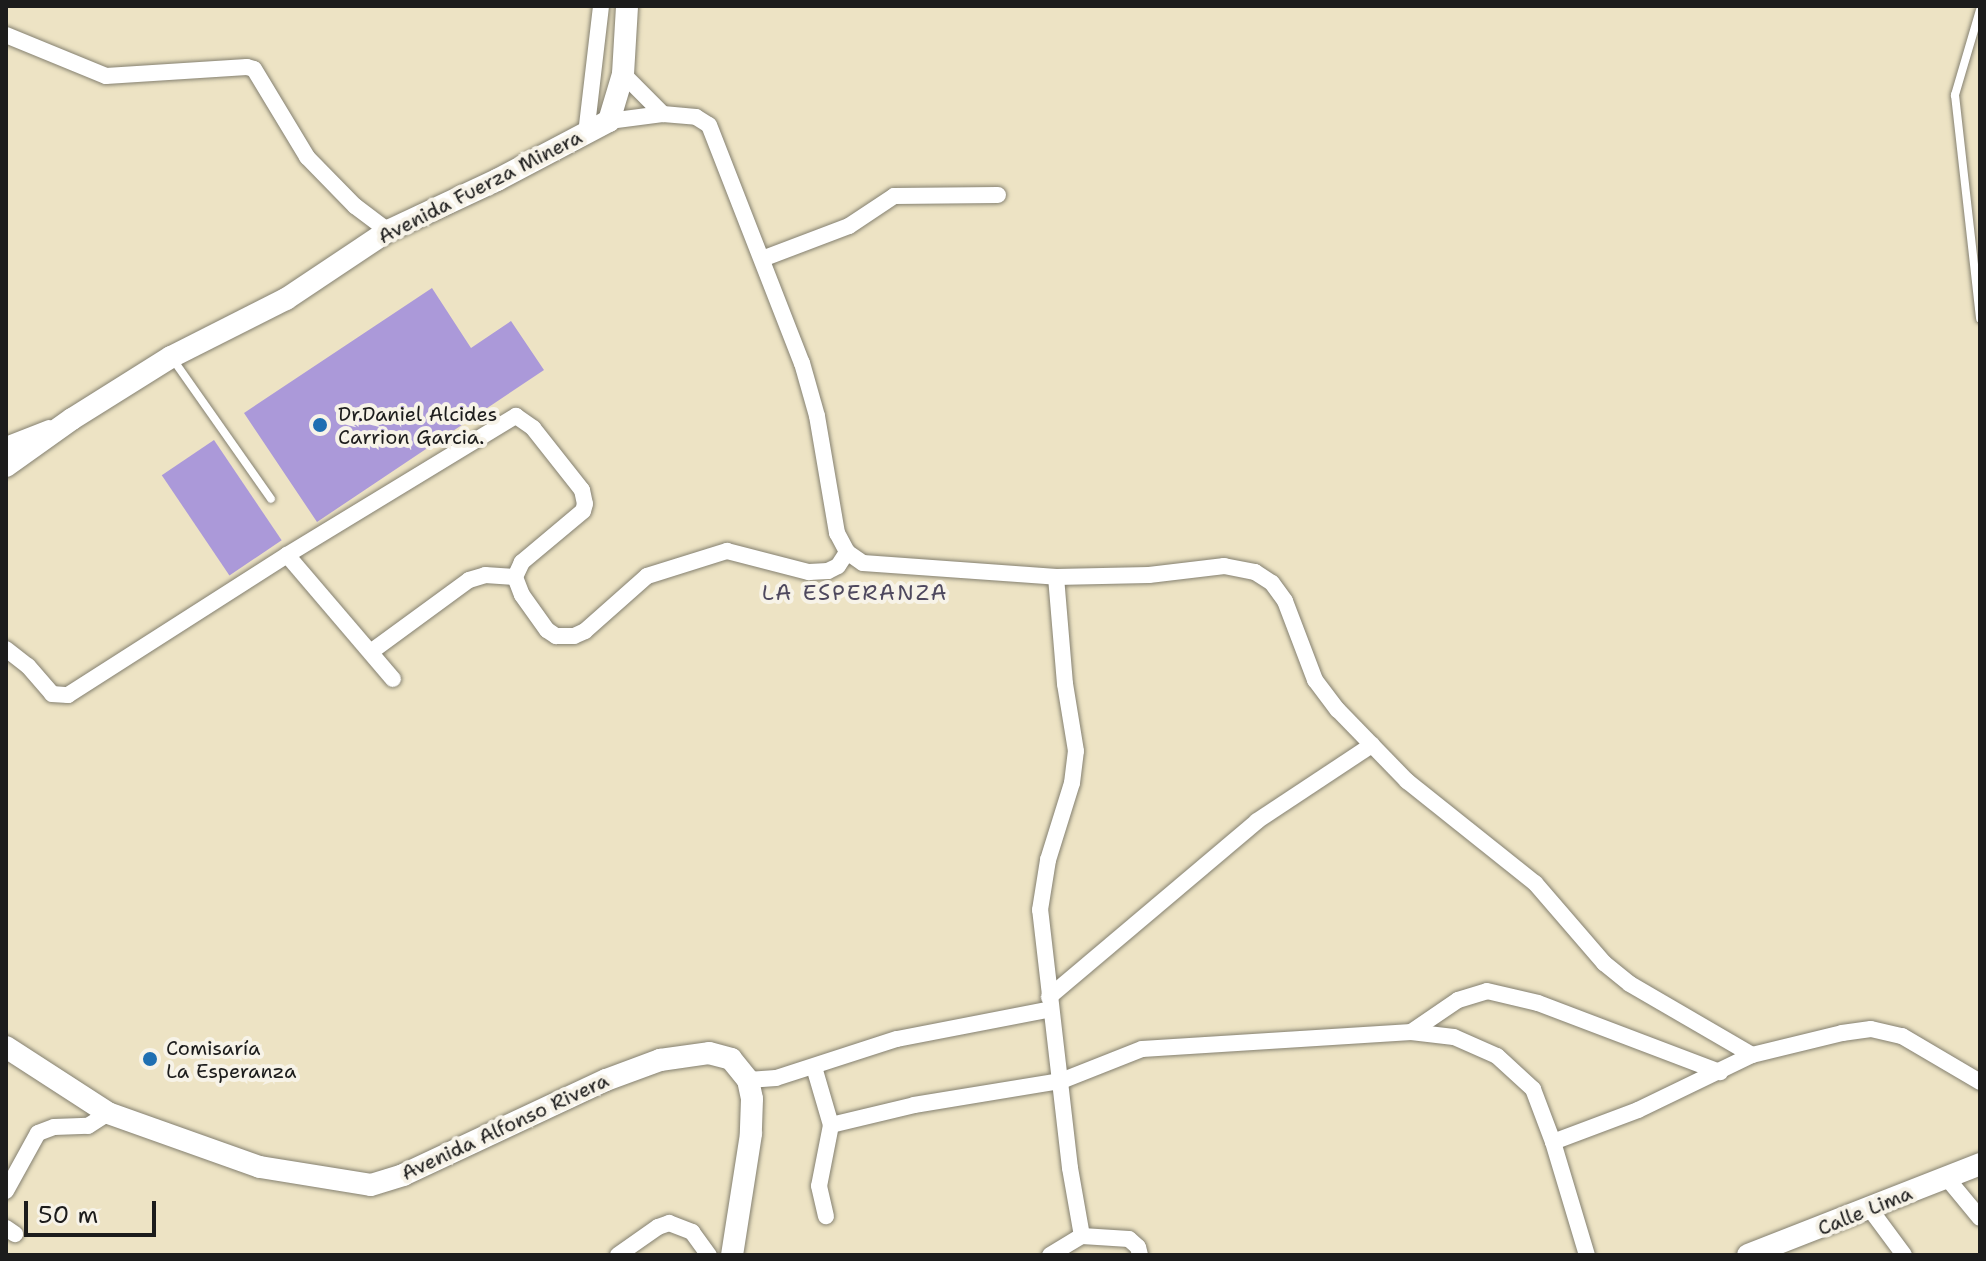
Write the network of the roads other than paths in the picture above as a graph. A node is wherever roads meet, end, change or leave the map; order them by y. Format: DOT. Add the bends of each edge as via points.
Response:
graph roads {
  1 [pos="601,6"];
  2 [pos="627,6"];
  3 [pos="1980,10"];
  4 [pos="6,35"];
  5 [pos="623,74"];
  6 [pos="663,114"];
  7 [pos="609,121"];
  8 [pos="586,134"];
  9 [pos="998,195"];
  10 [pos="388,231"];
  11 [pos="762,259"];
  12 [pos="1980,319"];
  13 [pos="171,357"];
  14 [pos="72,419"];
  15 [pos="6,445"];
  16 [pos="6,466"];
  17 [pos="271,499"];
  18 [pos="847,552"];
  19 [pos="287,555"];
  20 [pos="515,577"];
  21 [pos="1056,577"];
  22 [pos="6,649"];
  23 [pos="372,651"];
  24 [pos="393,679"];
  25 [pos="1372,745"];
  26 [pos="1050,1003"];
  27 [pos="1411,1032"];
  28 [pos="6,1047"];
  29 [pos="1752,1055"];
  30 [pos="814,1067"];
  31 [pos="1720,1072"];
  32 [pos="748,1080"];
  33 [pos="1061,1081"];
  34 [pos="1980,1082"];
  35 [pos="108,1113"];
  36 [pos="831,1125"];
  37 [pos="1553,1142"];
  38 [pos="1980,1164"];
  39 [pos="1946,1177"];
  40 [pos="6,1191"];
  41 [pos="1870,1209"];
  42 [pos="826,1216"];
  43 [pos="1980,1218"];
  44 [pos="1082,1236"];
  45 [pos="618,1255"];
  46 [pos="709,1255"];
  47 [pos="732,1255"];
  48 [pos="1050,1255"];
  49 [pos="1140,1255"];
  50 [pos="1587,1255"];
  51 [pos="1748,1255"];
  52 [pos="1904,1255"];
  1 -- 8 [label="street"];
  2 -- 5 [label="street"];
  3 -- 12 [label="lane" via="1955,95"];
  4 -- 10 [label="street" via="106,76 254,69 307,157"];
  5 -- 6 [label="street"];
  5 -- 7 [label="street"];
  6 -- 7 [label="street"];
  6 -- 11 [label="street" via="696,117 709,125"];
  7 -- 8 [label="street, Avenida Fuerza Minera"];
  8 -- 10 [label="street, Avenida Fuerza Minera"];
  9 -- 11 [label="street" via="894,196 849,226"];
  10 -- 13 [label="street, Avenida Fuerza Minera" via="286,299"];
  11 -- 18 [label="street" via="806,376 837,533"];
  13 -- 14 [label="street, Avenida Fuerza Minera"];
  13 -- 17 [label="lane"];
  14 -- 15 [label="street"];
  14 -- 16 [label="street, Avenida Fuerza Minera"];
  18 -- 20 [label="street" via="838,566 809,572 727,551 647,576 585,631 564,637 547,630"];
  18 -- 21 [label="street" via="863,563"];
  19 -- 20 [label="street" via="516,416 527,421 582,490 585,504 522,562"];
  19 -- 22 [label="street" via="68,695 52,694"];
  19 -- 23 [label="street"];
  20 -- 23 [label="street" via="469,580"];
  21 -- 25 [label="street" via="1149,575 1224,566 1255,572 1285,601 1315,680"];
  21 -- 26 [label="street" via="1076,751 1040,910"];
  23 -- 24 [label="street"];
  25 -- 26 [label="street" via="1257,821"];
  25 -- 29 [label="street" via="1407,781 1535,883 1604,963 1630,984"];
  26 -- 30 [label="street" via="897,1039"];
  26 -- 33 [label="street"];
  27 -- 31 [label="street" via="1458,1000 1487,991 1538,1003"];
  27 -- 33 [label="street" via="1142,1049"];
  27 -- 37 [label="street" via="1475,1044 1516,1070 1533,1089"];
  28 -- 35 [label="street, Avenida Alfonso Rivera"];
  29 -- 31 [label="street"];
  29 -- 34 [label="street" via="1871,1029 1902,1036"];
  30 -- 32 [label="street"];
  30 -- 36 [label="street"];
  31 -- 37 [label="street"];
  32 -- 35 [label="street, Avenida Alfonso Rivera" via="731,1059 709,1053 660,1060 371,1185 260,1167"];
  32 -- 47 [label="street" via="751,1134"];
  33 -- 36 [label="street" via="914,1105"];
  33 -- 44 [label="street"];
  35 -- 40 [label="street" via="88,1126 38,1133"];
  36 -- 42 [label="street" via="819,1186"];
  37 -- 50 [label="street"];
  38 -- 39 [label="street, Calle Lima"];
  39 -- 41 [label="street, Calle Lima"];
  39 -- 43 [label="street"];
  41 -- 51 [label="street, Calle Lima"];
  41 -- 52 [label="street"];
  44 -- 48 [label="street"];
  44 -- 49 [label="street" via="1129,1239"];
  45 -- 46 [label="street" via="669,1223 692,1232"];
}
